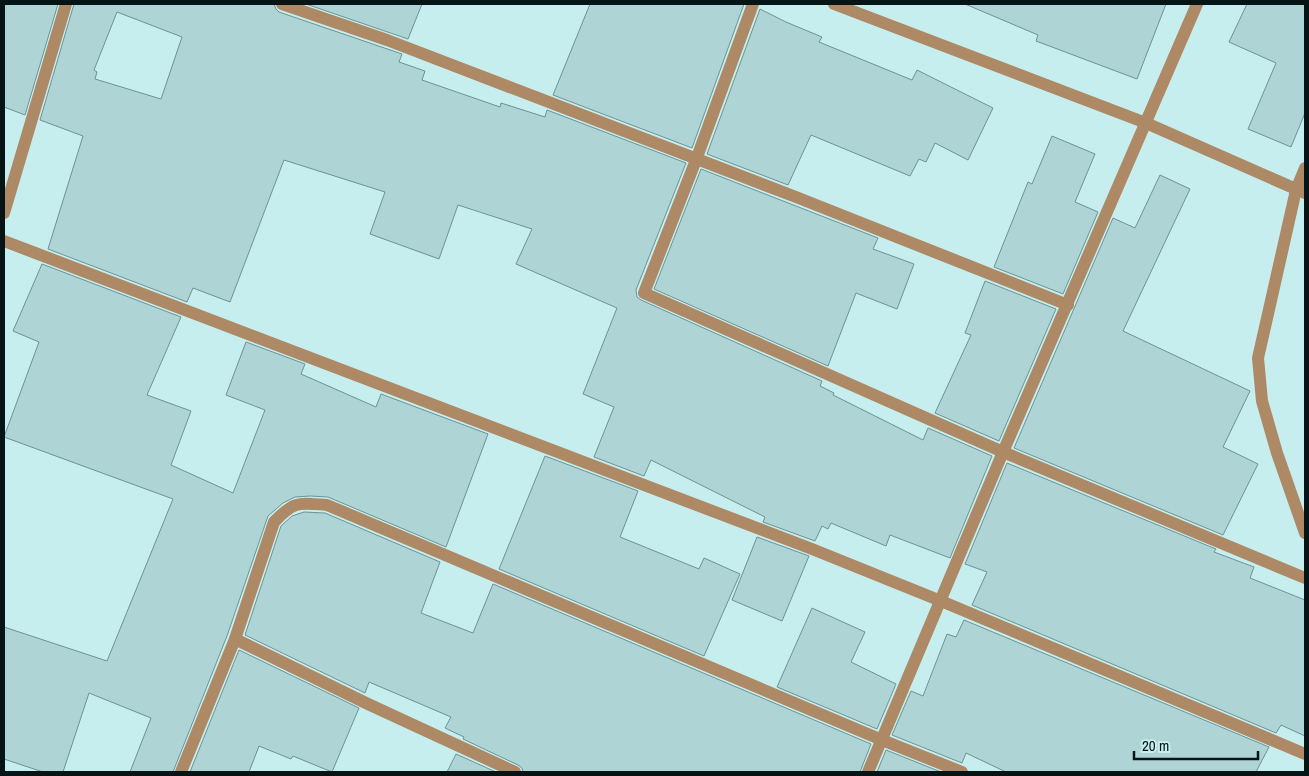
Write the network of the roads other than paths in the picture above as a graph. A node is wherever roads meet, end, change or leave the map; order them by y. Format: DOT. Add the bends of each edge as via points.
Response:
graph roads {
  1 [pos="66,4"];
  2 [pos="282,4"];
  3 [pos="753,4"];
  4 [pos="834,4"];
  5 [pos="1197,4"];
  6 [pos="867,10"];
  7 [pos="1146,123"];
  8 [pos="696,160"];
  9 [pos="1305,168"];
  10 [pos="1301,191"];
  11 [pos="4,213"];
  12 [pos="4,241"];
  13 [pos="1068,305"];
  14 [pos="1003,452"];
  15 [pos="1305,533"];
  16 [pos="1305,578"];
  17 [pos="941,601"];
  18 [pos="235,639"];
  19 [pos="882,740"];
  20 [pos="1305,754"];
  21 [pos="181,772"];
  22 [pos="515,772"];
  23 [pos="868,772"];
  24 [pos="962,772"];
  1 -- 11 [label="street"];
  2 -- 8 [label="street" via="387,40"];
  3 -- 8 [label="street"];
  4 -- 6 [label="street"];
  5 -- 7 [label="street"];
  6 -- 7 [label="street"];
  7 -- 10 [label="street"];
  7 -- 13 [label="street"];
  8 -- 13 [label="street"];
  8 -- 14 [label="street" via="644,293"];
  9 -- 10 [label="street"];
  10 -- 15 [label="street" via="1258,358 1264,410"];
  12 -- 17 [label="street"];
  13 -- 14 [label="street"];
  14 -- 16 [label="street"];
  14 -- 17 [label="street"];
  17 -- 19 [label="street"];
  17 -- 20 [label="street"];
  18 -- 19 [label="street" via="274,522 286,509 298,503 327,505"];
  18 -- 21 [label="street"];
  18 -- 22 [label="street"];
  19 -- 23 [label="street"];
  19 -- 24 [label="street"];
}
